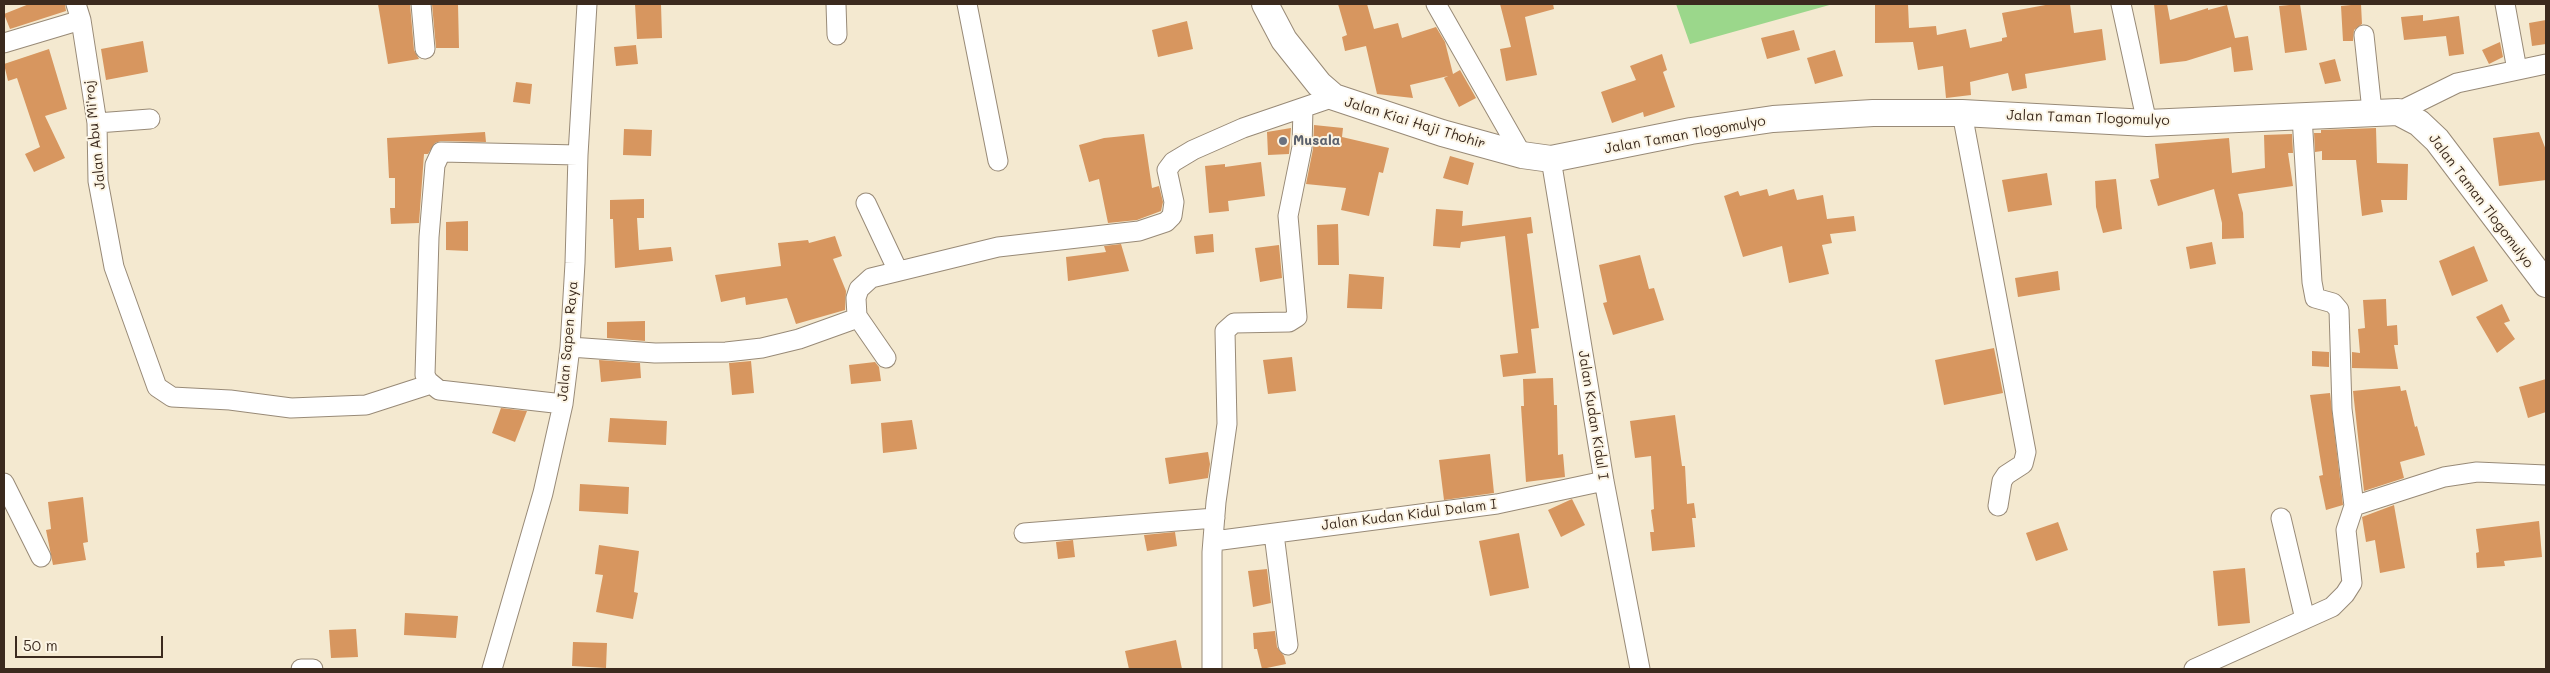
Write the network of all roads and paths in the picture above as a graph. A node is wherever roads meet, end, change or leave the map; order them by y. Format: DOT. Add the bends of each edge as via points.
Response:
graph roads {
  1 [pos="420,4"];
  2 [pos="588,4"];
  3 [pos="836,4"];
  4 [pos="967,4"];
  5 [pos="1265,4"];
  6 [pos="1436,4"];
  7 [pos="2121,4"];
  8 [pos="2504,4"];
  9 [pos="78,12"];
  10 [pos="2364,35"];
  11 [pos="837,36"];
  12 [pos="4,43"];
  13 [pos="425,49"];
  14 [pos="2546,64"];
  15 [pos="2517,70"];
  16 [pos="1334,97"];
  17 [pos="1303,108"];
  18 [pos="2372,111"];
  19 [pos="2398,112"];
  20 [pos="1962,113"];
  21 [pos="2302,116"];
  22 [pos="150,119"];
  23 [pos="97,123"];
  24 [pos="2147,123"];
  25 [pos="578,155"];
  26 [pos="1522,155"];
  27 [pos="1551,159"];
  28 [pos="998,162"];
  29 [pos="866,203"];
  30 [pos="898,271"];
  31 [pos="2542,273"];
  32 [pos="857,316"];
  33 [pos="570,347"];
  34 [pos="886,358"];
  35 [pos="431,384"];
  36 [pos="563,404"];
  37 [pos="2546,475"];
  38 [pos="1604,481"];
  39 [pos="4,483"];
  40 [pos="1998,506"];
  41 [pos="2354,506"];
  42 [pos="1215,518"];
  43 [pos="2281,518"];
  44 [pos="1024,533"];
  45 [pos="1274,534"];
  46 [pos="1214,541"];
  47 [pos="41,557"];
  48 [pos="2305,619"];
  49 [pos="1288,645"];
  50 [pos="2221,664"];
  51 [pos="492,669"];
  52 [pos="1212,669"];
  53 [pos="1640,669"];
  54 [pos="2194,669"];
  1 -- 13 [label="street"];
  2 -- 25 [label="street, Jalan Sapen Raya"];
  3 -- 11 [label="street"];
  4 -- 28 [label="street"];
  5 -- 16 [label="street, Jalan Kiai Haji Thohir" via="1284,40 1319,84"];
  6 -- 26 [label="street"];
  7 -- 24 [label="street"];
  8 -- 15 [label="street"];
  9 -- 12 [label="street"];
  9 -- 23 [label="street, Jalan Abu Mi'roj"];
  10 -- 18 [label="street"];
  14 -- 15 [label="street"];
  15 -- 19 [label="street" via="2457,83"];
  16 -- 17 [label="street"];
  16 -- 26 [label="street, Jalan Kiai Haji Thohir" via="1380,114"];
  17 -- 30 [label="street" via="1243,128 1174,162 1167,170 1174,202 1172,216 1166,222 1139,231 998,247"];
  17 -- 42 [label="street" via="1302,147 1288,216 1297,317 1289,322 1234,323 1225,331 1227,424"];
  18 -- 19 [label="street, Jalan Taman Tlogomulyo"];
  18 -- 21 [label="street, Jalan Taman Tlogomulyo"];
  19 -- 31 [label="street, Jalan Taman Tlogomulyo" via="2420,123 2437,140"];
  20 -- 24 [label="street, Jalan Taman Tlogomulyo"];
  20 -- 27 [label="street, Jalan Taman Tlogomulyo" via="1872,113 1773,119 1691,131"];
  20 -- 40 [label="street" via="2026,452 2023,464 2002,481"];
  21 -- 24 [label="street, Jalan Taman Tlogomulyo"];
  21 -- 41 [label="street" via="2312,282 2316,298 2333,303 2339,310 2342,410"];
  22 -- 23 [label="street"];
  23 -- 35 [label="street, Jalan Abu Mi'roj" via="98,181 114,267 155,381 165,393 172,397 291,408 366,404"];
  25 -- 33 [label="street, Jalan Sapen Raya"];
  25 -- 35 [label="street" via="445,151 438,156 429,237 425,365 425,375"];
  26 -- 27 [label="street, Jalan Kiai Haji Thohir"];
  27 -- 38 [label="street, Jalan Kudan Kidul I"];
  29 -- 30 [label="street"];
  30 -- 32 [label="street" via="871,278 862,285 856,298"];
  32 -- 33 [label="street" via="844,324 799,339 753,349 655,353"];
  32 -- 34 [label="street"];
  33 -- 36 [label="street, Jalan Sapen Raya"];
  35 -- 36 [label="street" via="439,390"];
  36 -- 51 [label="street, Jalan Sapen Raya" via="543,493"];
  37 -- 41 [label="street" via="2477,472 2444,477"];
  38 -- 45 [label="street, Jalan Kudan Kidul Dalam I" via="1497,504"];
  38 -- 53 [label="street, Jalan Kudan Kidul I"];
  39 -- 47 [label="street"];
  41 -- 48 [label="street" via="2346,530 2352,584 2332,607"];
  42 -- 44 [label="street"];
  42 -- 46 [label="street"];
  43 -- 48 [label="street"];
  45 -- 46 [label="street, Jalan Kudan Kidul Dalam I"];
  45 -- 49 [label="street"];
  46 -- 52 [label="street"];
  48 -- 50 [label="street"];
  50 -- 54 [label="street"];
}
